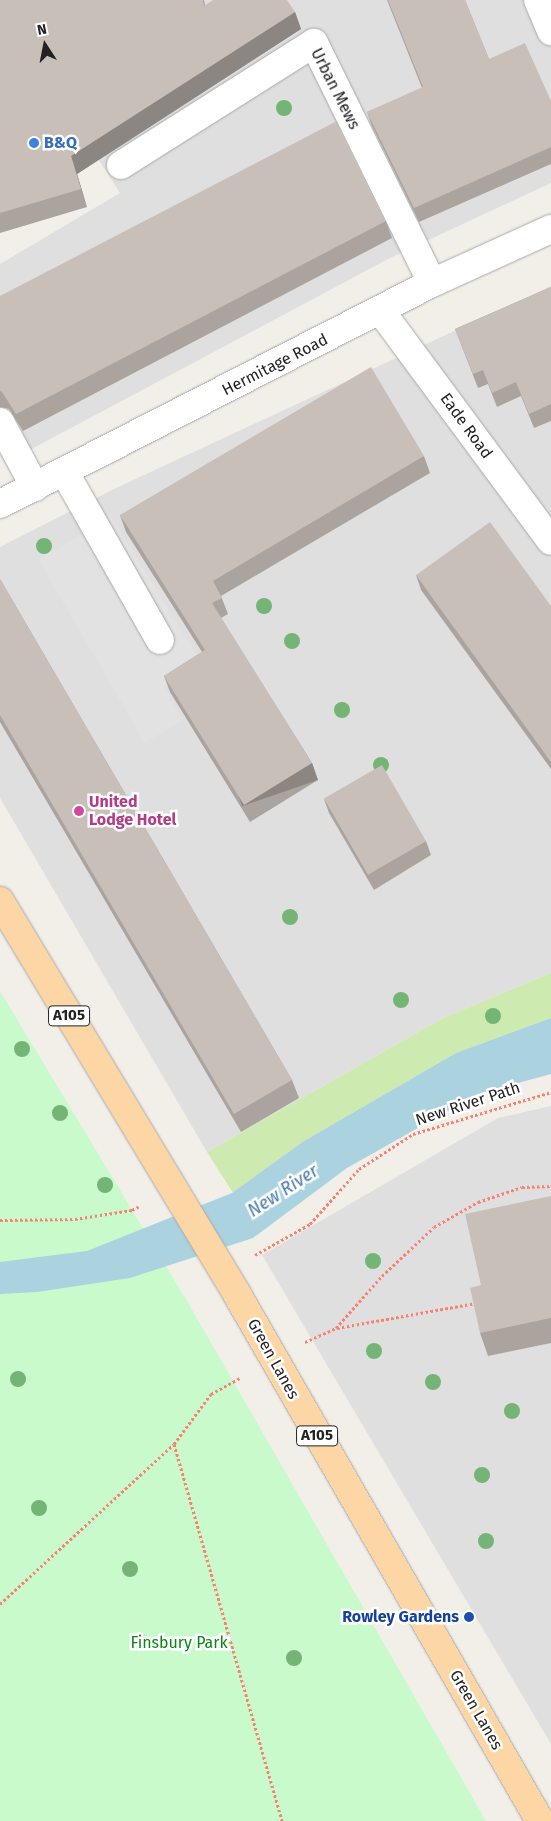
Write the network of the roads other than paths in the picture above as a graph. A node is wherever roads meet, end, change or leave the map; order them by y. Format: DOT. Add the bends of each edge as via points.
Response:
graph roads {
  1 [pos="538,0"];
  2 [pos="551,31"];
  3 [pos="121,165"];
  4 [pos="551,229"];
  5 [pos="432,283"];
  6 [pos="380,310"];
  7 [pos="0,422"];
  8 [pos="65,473"];
  9 [pos="35,487"];
  10 [pos="0,504"];
  11 [pos="551,541"];
  12 [pos="160,640"];
  13 [pos="0,901"];
  14 [pos="540,1821"];
  1 -- 2 [label="street"];
  3 -- 5 [label="street, Urban Mews" via="314,43"];
  4 -- 5 [label="street, Hermitage Road"];
  5 -- 6 [label="street, Hermitage Road"];
  6 -- 8 [label="street, Hermitage Road"];
  6 -- 11 [label="street, Eade Road"];
  7 -- 9 [label="street"];
  8 -- 9 [label="street, Hermitage Road"];
  8 -- 12 [label="street"];
  9 -- 10 [label="street, Hermitage Road"];
  13 -- 14 [label="main road, Green Lanes / A105" via="238,1296"];
}
